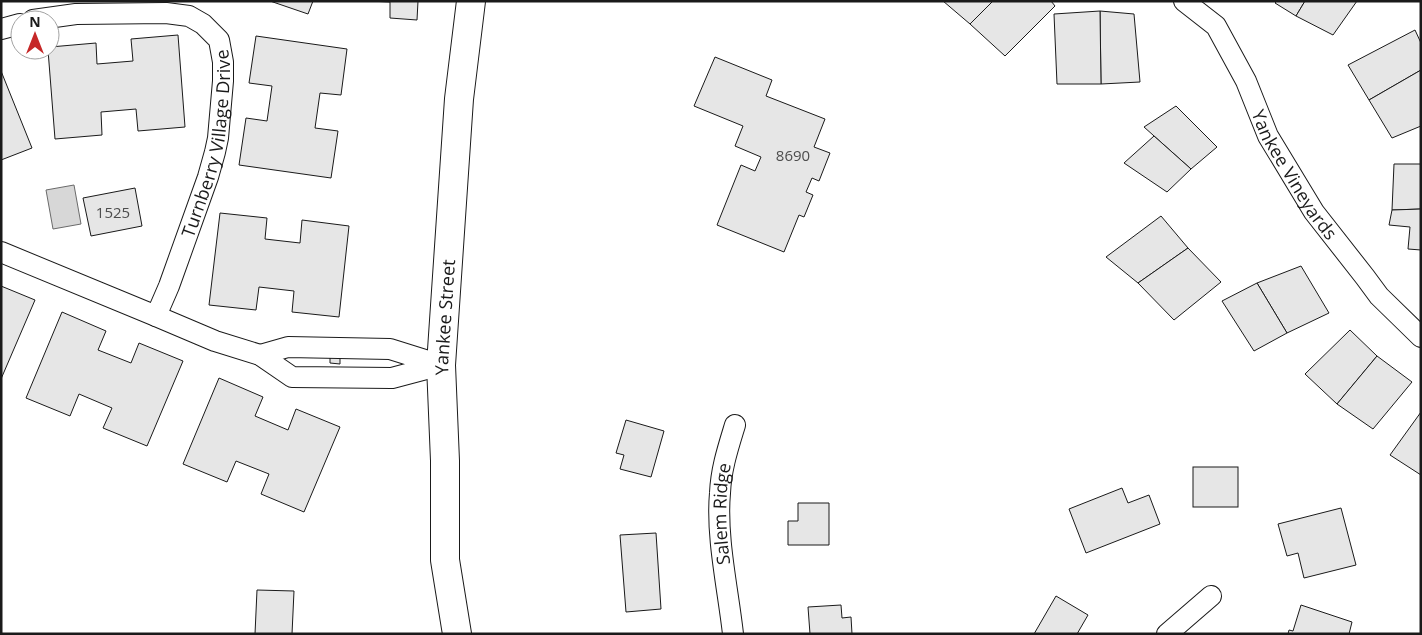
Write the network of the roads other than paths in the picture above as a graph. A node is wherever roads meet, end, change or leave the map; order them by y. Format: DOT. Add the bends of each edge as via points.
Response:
graph roads {
  1 [pos="471,1"];
  2 [pos="1184,1"];
  3 [pos="60,16"];
  4 [pos="1,252"];
  5 [pos="156,316"];
  6 [pos="1421,337"];
  7 [pos="260,355"];
  8 [pos="441,365"];
  9 [pos="735,425"];
  10 [pos="1211,596"];
  11 [pos="457,634"];
  12 [pos="733,634"];
  13 [pos="1167,634"];
  1 -- 8 [label="street, Yankee Street" via="458,99"];
  2 -- 6 [label="street, Yankee Vineyards" via="1216,26 1246,81 1268,136 1314,212 1379,296"];
  3 -- 5 [label="street, Turnberry Village Drive" via="166,13 189,16 219,40 223,81 217,145"];
  4 -- 5 [label="street"];
  5 -- 7 [label="street" via="215,342"];
  7 -- 8 [label="street" via="288,347 390,349"];
  7 -- 8 [label="street" via="292,377 392,378"];
  8 -- 11 [label="street, Yankee Street" via="445,560"];
  9 -- 12 [label="street, Salem Ridge" via="724,461 719,516"];
  10 -- 13 [label="street"];
}
